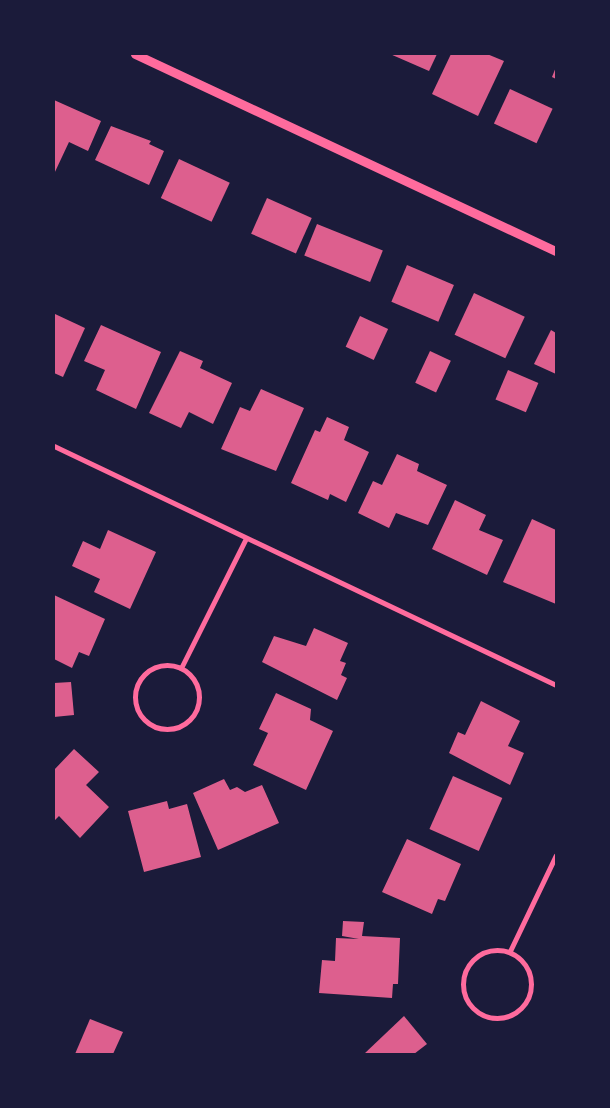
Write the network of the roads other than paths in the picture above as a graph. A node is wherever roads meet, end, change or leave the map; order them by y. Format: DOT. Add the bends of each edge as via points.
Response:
graph roads {
  1 [pos="135,54"];
  2 [pos="556,251"];
  3 [pos="54,446"];
  4 [pos="246,538"];
  5 [pos="180,668"];
  6 [pos="556,685"];
  7 [pos="556,855"];
  8 [pos="510,951"];
  1 -- 2 [label="street"];
  3 -- 4 [label="street"];
  4 -- 5 [label="street"];
  4 -- 6 [label="street"];
  5 -- 5 [label="street" via="152,668 137,685 138,711 154,726 176,728 193,716 198,706 196,683"];
  7 -- 8 [label="street"];
  8 -- 8 [label="street" via="498,949 476,956 463,976 466,999 486,1017 510,1016 525,1003 530,992 528,969"];
}
